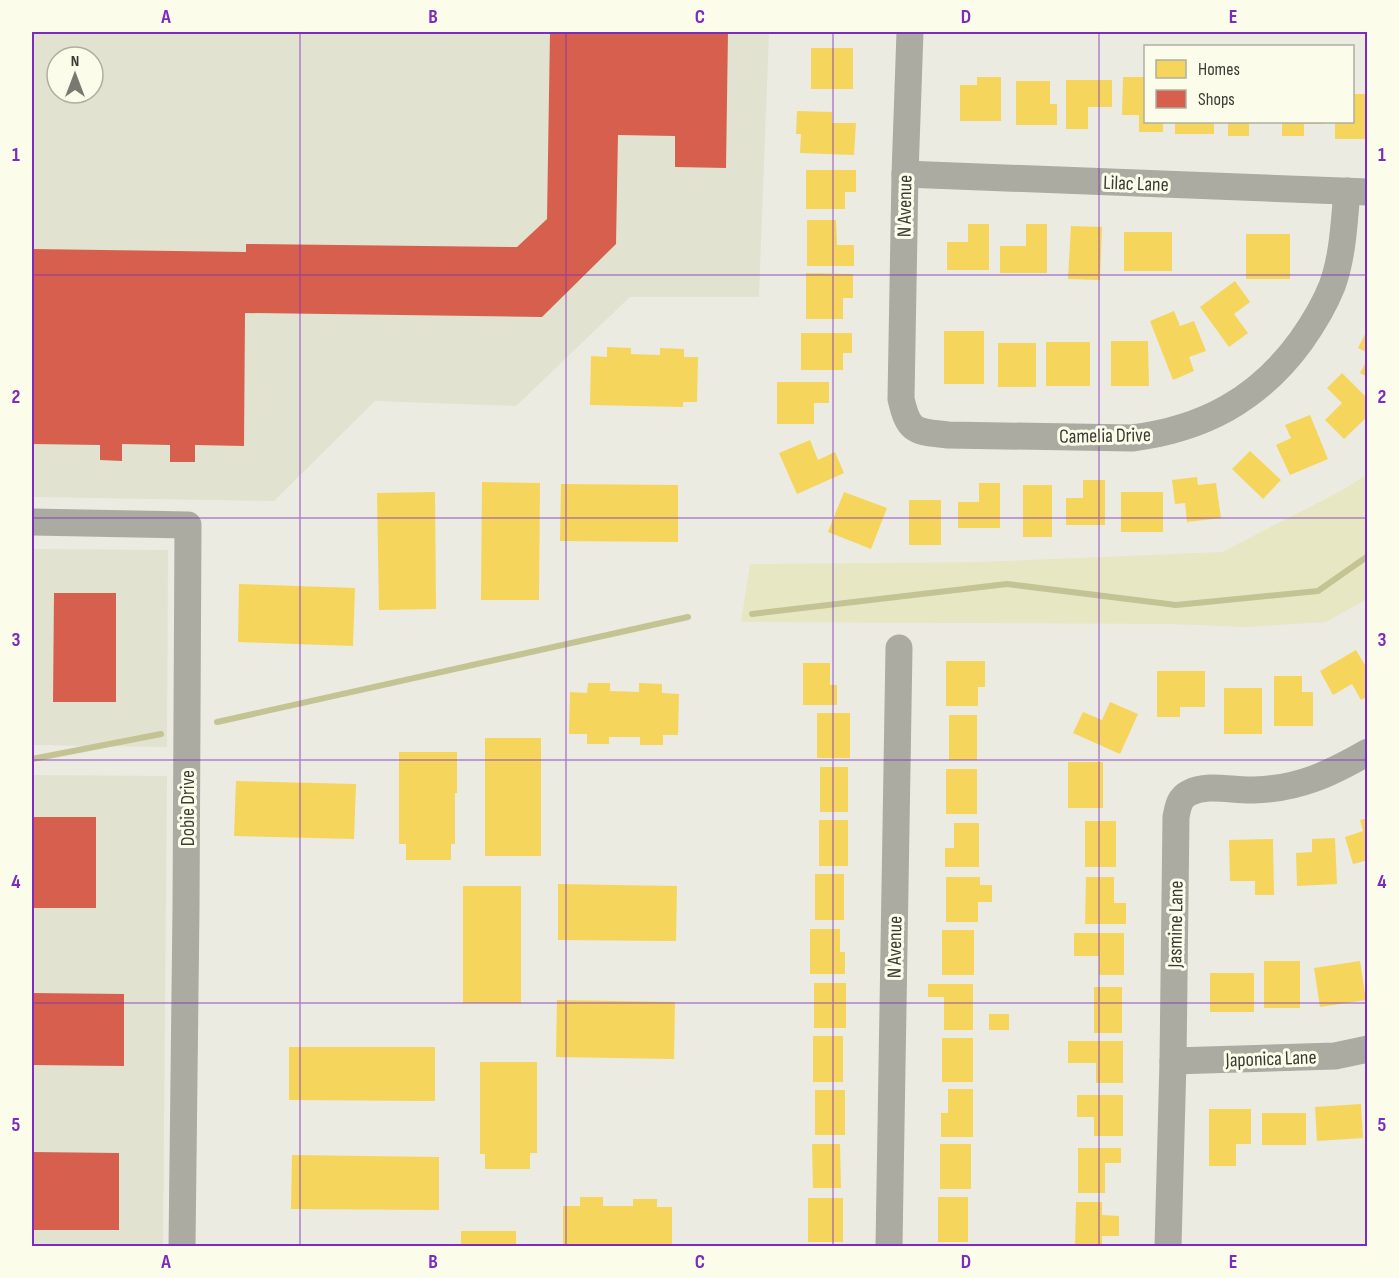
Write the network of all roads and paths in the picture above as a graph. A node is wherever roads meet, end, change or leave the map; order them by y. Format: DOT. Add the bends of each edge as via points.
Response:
graph roads {
  1 [pos="910,32"];
  2 [pos="905,174"];
  3 [pos="1357,191"];
  4 [pos="901,380"];
  5 [pos="32,522"];
  6 [pos="899,648"];
  7 [pos="1368,752"];
  8 [pos="1368,1049"];
  9 [pos="1173,1060"];
  10 [pos="182,1246"];
  11 [pos="889,1246"];
  12 [pos="1168,1246"];
  1 -- 2 [label="street, N Avenue"];
  2 -- 3 [label="street, Lilac Lane"];
  2 -- 4 [label="street, N Avenue"];
  3 -- 4 [label="street, Camelia Drive" via="1332,285 1314,323 1289,357 1257,389 1189,426 1132,438 919,432 904,414"];
  5 -- 10 [label="street, Dobie Drive" via="188,525"];
  6 -- 11 [label="street, N Avenue"];
  7 -- 9 [label="street, Jasmine Lane" via="1301,784 1254,790 1201,789 1187,794 1178,804"];
  8 -- 9 [label="street, Japonica Lane" via="1335,1056"];
  9 -- 12 [label="street, Jasmine Lane"];
}
